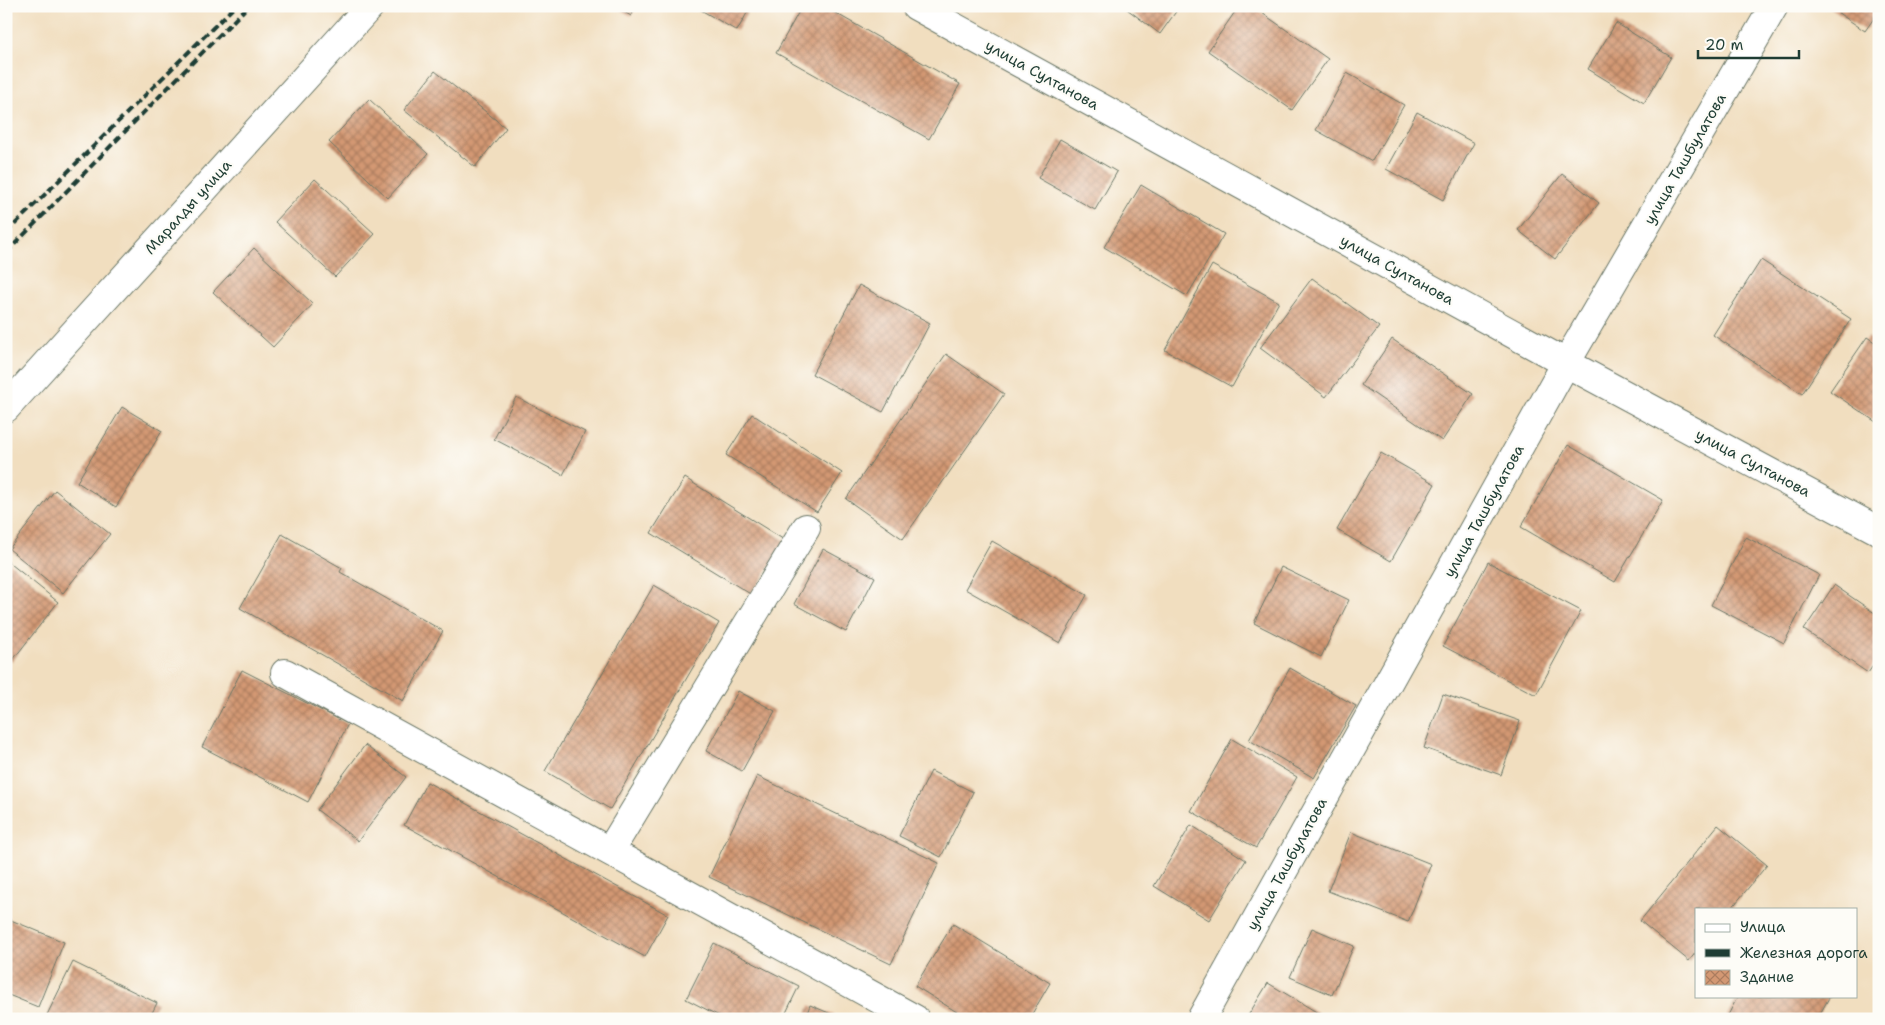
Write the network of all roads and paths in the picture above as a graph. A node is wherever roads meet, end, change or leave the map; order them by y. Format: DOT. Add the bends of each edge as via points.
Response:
graph roads {
  1 [pos="370,6"];
  2 [pos="916,6"];
  3 [pos="1774,6"];
  4 [pos="1566,363"];
  5 [pos="6,408"];
  6 [pos="806,528"];
  7 [pos="1879,531"];
  8 [pos="286,673"];
  9 [pos="610,851"];
  10 [pos="915,1019"];
  11 [pos="1201,1019"];
  1 -- 5 [label="street, Маралды улица"];
  2 -- 4 [label="street, улица Султанова"];
  3 -- 4 [label="street, улица Ташбулатова"];
  4 -- 7 [label="street, улица Султанова"];
  4 -- 11 [label="street, улица Ташбулатова"];
  6 -- 9 [label="street"];
  8 -- 9 [label="street"];
  9 -- 10 [label="street"];
}
